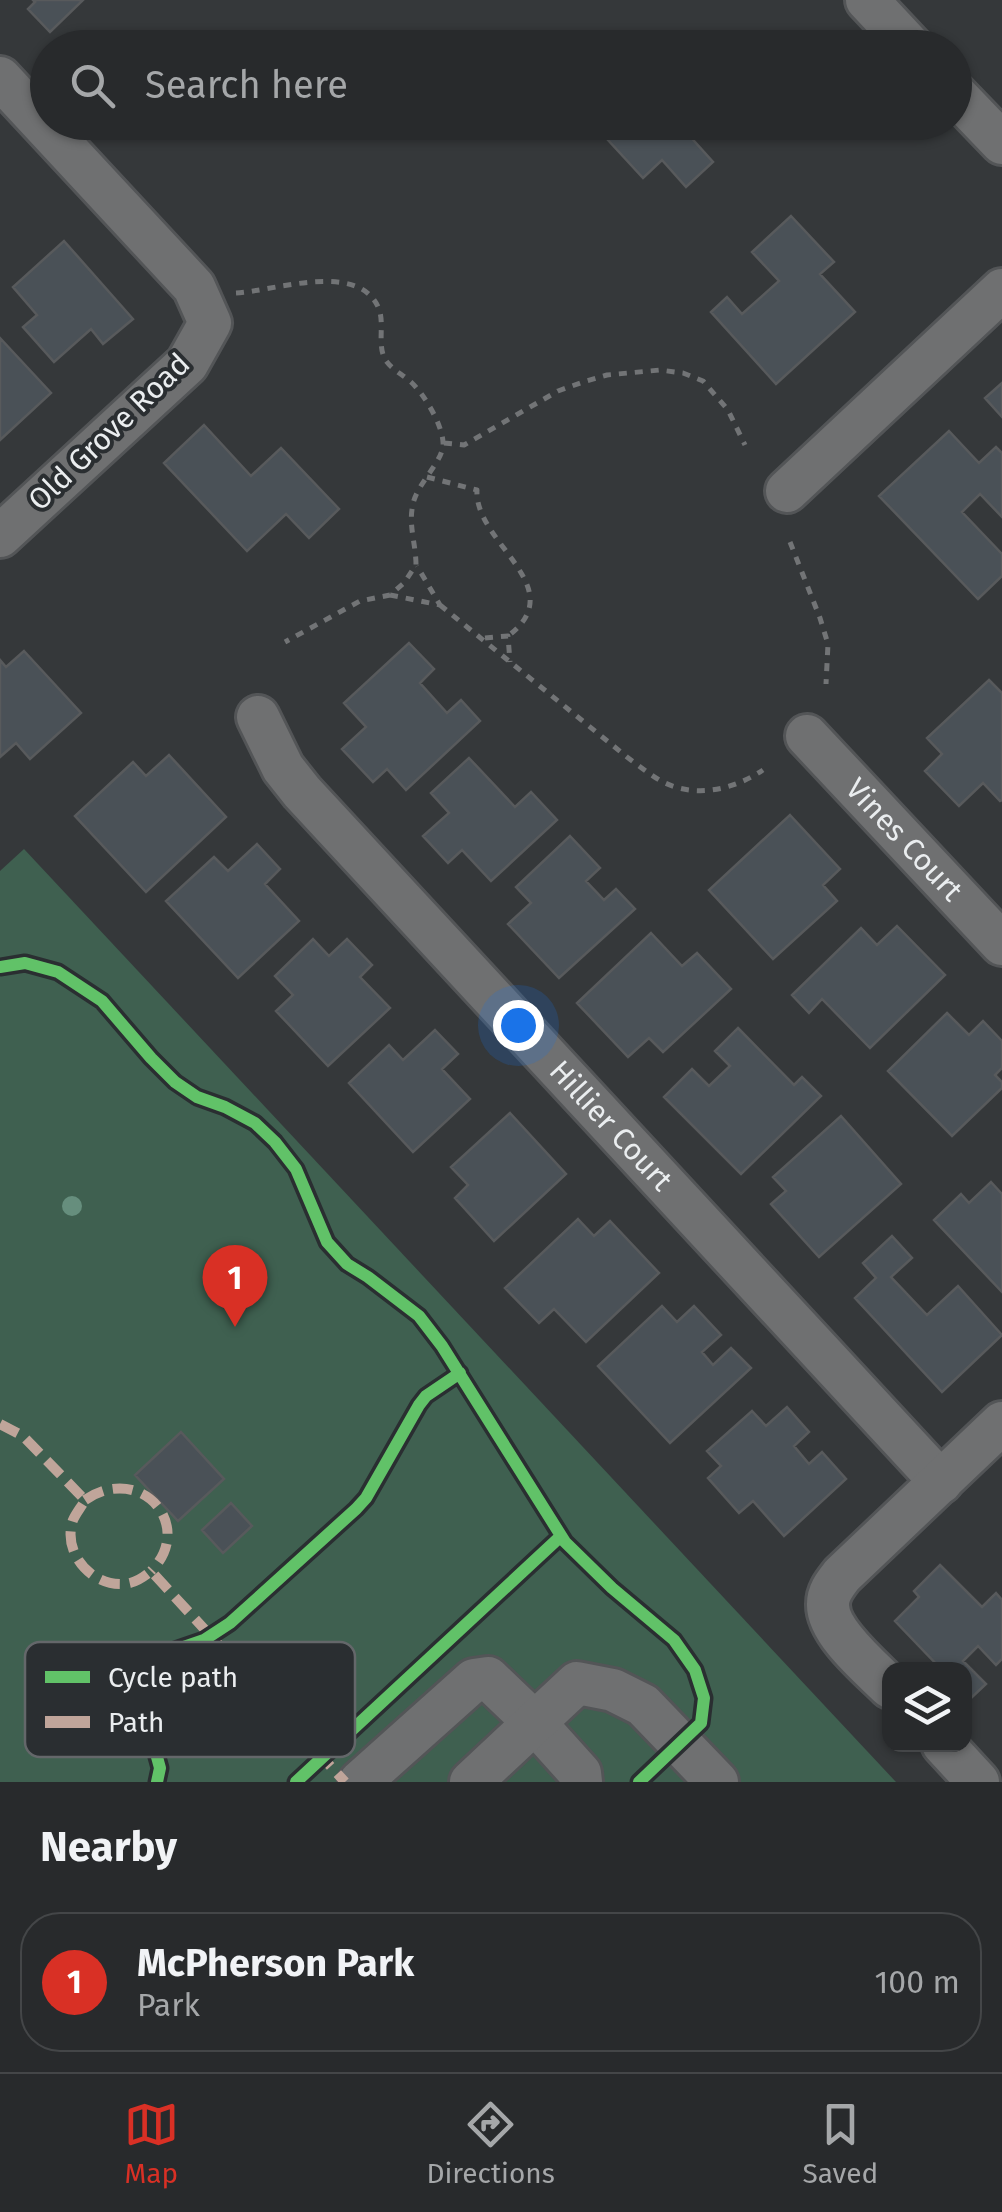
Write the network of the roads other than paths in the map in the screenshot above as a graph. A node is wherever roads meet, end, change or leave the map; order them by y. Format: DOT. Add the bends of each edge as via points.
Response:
graph roads {
  1 [pos="867,0"];
  2 [pos="895,30"];
  3 [pos="0,78"];
  4 [pos="30,110"];
  5 [pos="972,112"];
  6 [pos="58,140"];
  7 [pos="1002,143"];
  8 [pos="1002,290"];
  9 [pos="787,491"];
  10 [pos="0,536"];
  11 [pos="258,717"];
  12 [pos="807,736"];
  13 [pos="1002,944"];
  14 [pos="1002,1423"];
  15 [pos="940,1482"];
  16 [pos="882,1679"];
  17 [pos="535,1723"];
  18 [pos="950,1752"];
  19 [pos="360,1782"];
  20 [pos="471,1782"];
  21 [pos="581,1782"];
  22 [pos="717,1782"];
  23 [pos="978,1782"];
  1 -- 2 [label="street"];
  3 -- 4 [label="street, Old Grove Road"];
  5 -- 7 [label="street"];
  6 -- 10 [label="street, Old Grove Road" via="194,287 210,323 187,364"];
  8 -- 9 [label="street"];
  11 -- 15 [label="street, Hillier Court" via="302,792"];
  12 -- 13 [label="street, Vines Court"];
  14 -- 15 [label="street"];
  15 -- 16 [label="street" via="831,1590 830,1618 838,1633"];
  17 -- 19 [label="street" via="488,1678 474,1680"];
  17 -- 20 [label="street"];
  17 -- 21 [label="street"];
  17 -- 22 [label="street" via="577,1683 613,1690 643,1705"];
  18 -- 23 [label="street"];
}
